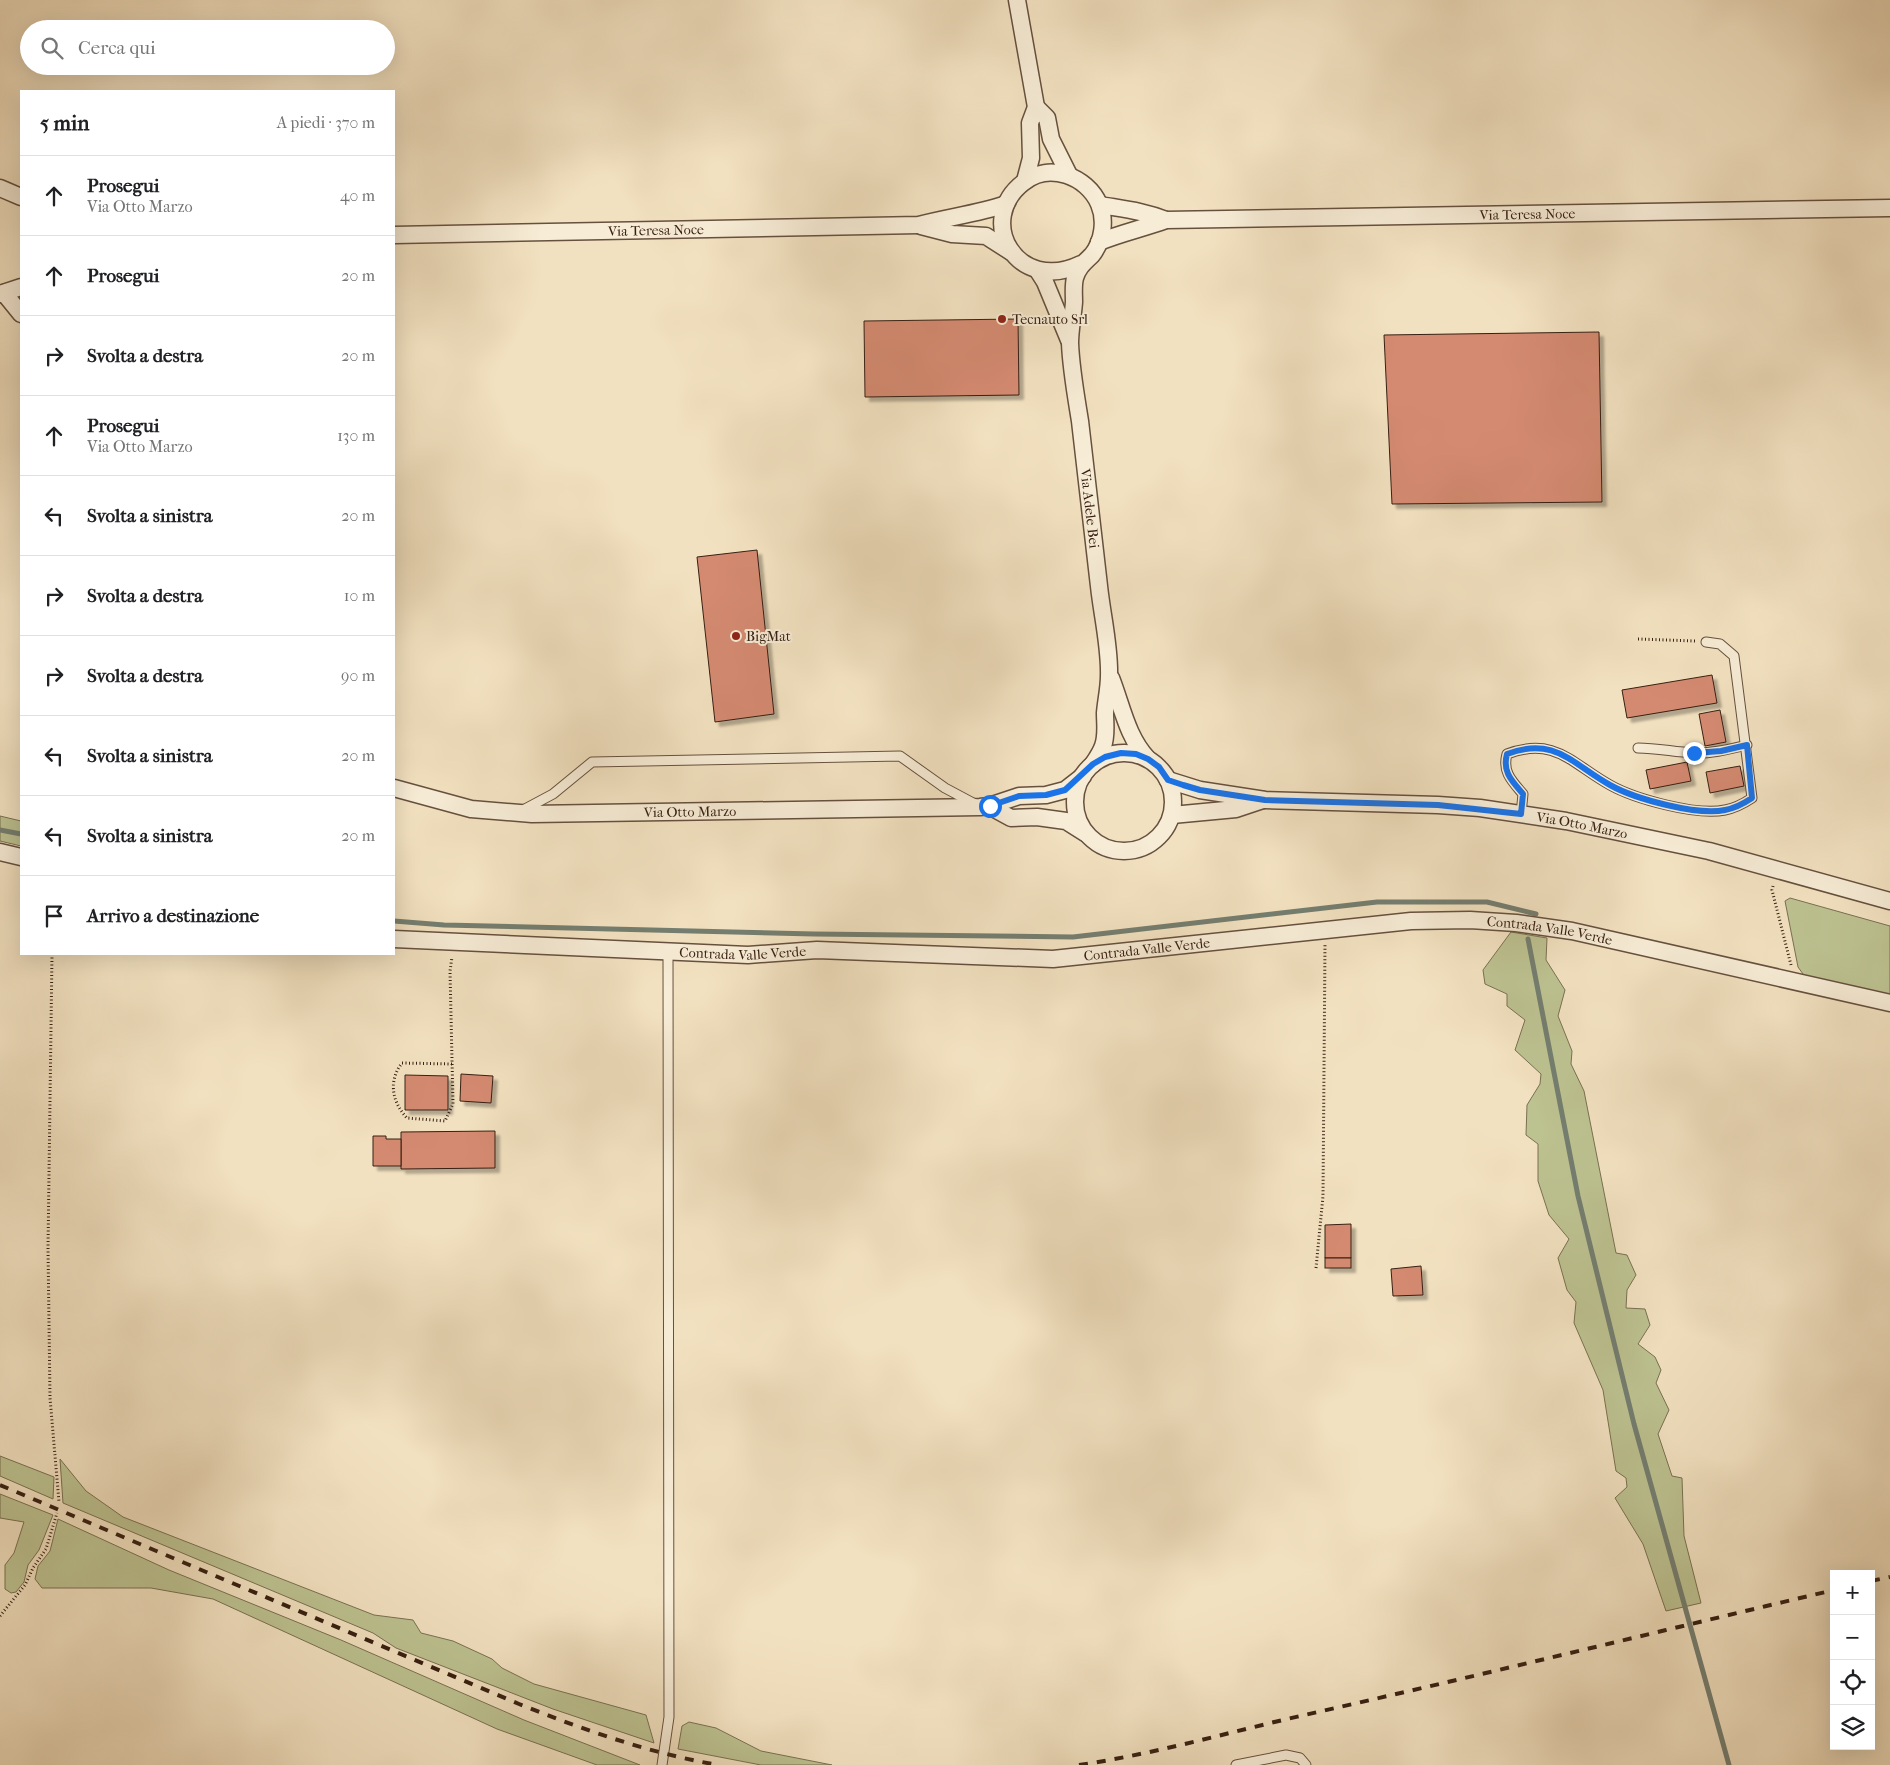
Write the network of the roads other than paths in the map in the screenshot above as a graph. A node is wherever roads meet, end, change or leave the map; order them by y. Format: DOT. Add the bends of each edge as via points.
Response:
graph roads {
  1 [pos="1017,0"];
  2 [pos="1036,106"];
  3 [pos="1069,175"];
  4 [pos="1025,181"];
  5 [pos="1,189"];
  6 [pos="20,197"];
  7 [pos="1006,204"];
  8 [pos="1100,205"];
  9 [pos="1890,208"];
  10 [pos="1166,220"];
  11 [pos="919,225"];
  12 [pos="395,235"];
  13 [pos="1099,242"];
  14 [pos="1012,253"];
  15 [pos="1081,264"];
  16 [pos="1038,271"];
  17 [pos="20,287"];
  18 [pos="2,294"];
  19 [pos="20,313"];
  20 [pos="1070,342"];
  21 [pos="1706,642"];
  22 [pos="1110,675"];
  23 [pos="1747,745"];
  24 [pos="1638,748"];
  25 [pos="1148,759"];
  26 [pos="1088,770"];
  27 [pos="1168,780"];
  28 [pos="395,788"];
  29 [pos="1265,800"];
  30 [pos="984,806"];
  31 [pos="516,813"];
  32 [pos="1521,814"];
  33 [pos="1172,815"];
  34 [pos="1086,833"];
  35 [pos="0,852"];
  36 [pos="20,857"];
  37 [pos="1890,901"];
  38 [pos="395,939"];
  39 [pos="668,951"];
  40 [pos="1890,1003"];
  41 [pos="662,1765"];
  42 [pos="1236,1765"];
  43 [pos="1306,1765"];
  1 -- 2 [label="street"];
  2 -- 3 [label="street" via="1047,118 1051,139"];
  2 -- 4 [label="street" via="1030,123 1031,158"];
  3 -- 4 [label="street" via="1046,173"];
  3 -- 8 [label="street" via="1093,192"];
  4 -- 7 [label="street" via="1013,191"];
  5 -- 6 [label="street"];
  7 -- 11 [label="street, Via Teresa Noce" via="964,217 951,216"];
  7 -- 14 [label="street" via="1003,230"];
  8 -- 10 [label="street, Via Teresa Noce" via="1143,211"];
  8 -- 13 [label="street" via="1103,230"];
  9 -- 10 [label="street, Via Teresa Noce"];
  10 -- 13 [label="street, Via Teresa Noce"];
  11 -- 12 [label="street, Via Teresa Noce"];
  11 -- 14 [label="street, Via Teresa Noce" via="952,234 986,236"];
  13 -- 15 [label="street" via="1092,255"];
  14 -- 16 [label="street"];
  15 -- 16 [label="street" via="1068,271"];
  15 -- 20 [label="street, Via Adele Bei" via="1074,278"];
  16 -- 20 [label="street, Via Adele Bei"];
  17 -- 18 [label="street"];
  18 -- 19 [label="street"];
  20 -- 22 [label="street, Via Adele Bei"];
  21 -- 23 [label="lane" via="1720,644 1734,656"];
  22 -- 25 [label="street" via="1137,748"];
  22 -- 26 [label="street" via="1103,746"];
  23 -- 24 [label="lane" via="1694,753"];
  23 -- 32 [label="lane" via="1752,798 1724,811 1707,812 1627,793 1562,753 1521,749 1507,754 1504,763 1508,776 1523,794"];
  25 -- 26 [label="street" via="1121,753 1105,757"];
  25 -- 27 [label="street"];
  26 -- 30 [label="street, Via Otto Marzo" via="1065,790 1046,795 1019,796"];
  26 -- 34 [label="street" via="1076,792 1075,806"];
  27 -- 29 [label="street, Via Otto Marzo" via="1200,790"];
  27 -- 33 [label="street" via="1173,798"];
  28 -- 31 [label="street, Via Otto Marzo" via="471,809"];
  29 -- 32 [label="street, Via Otto Marzo" via="1438,805"];
  29 -- 33 [label="street, Via Otto Marzo" via="1236,809"];
  30 -- 31 [label="street, Via Otto Marzo"];
  30 -- 31 [label="lane" via="945,788 900,756 890,756 592,762 553,794"];
  30 -- 34 [label="street, Via Otto Marzo" via="1011,818 1066,821"];
  32 -- 37 [label="street, Via Otto Marzo" via="1658,839"];
  33 -- 34 [label="street" via="1164,831 1142,848 1112,850"];
  35 -- 36 [label="street"];
  38 -- 39 [label="street, Contrada Valle Verde"];
  39 -- 40 [label="street, Contrada Valle Verde" via="748,955 817,950 1053,959 1411,921 1470,920 1548,928"];
  39 -- 41 [label="lane" via="669,1717"];
  42 -- 43 [label="lane" via="1286,1755 1300,1758"];
}
